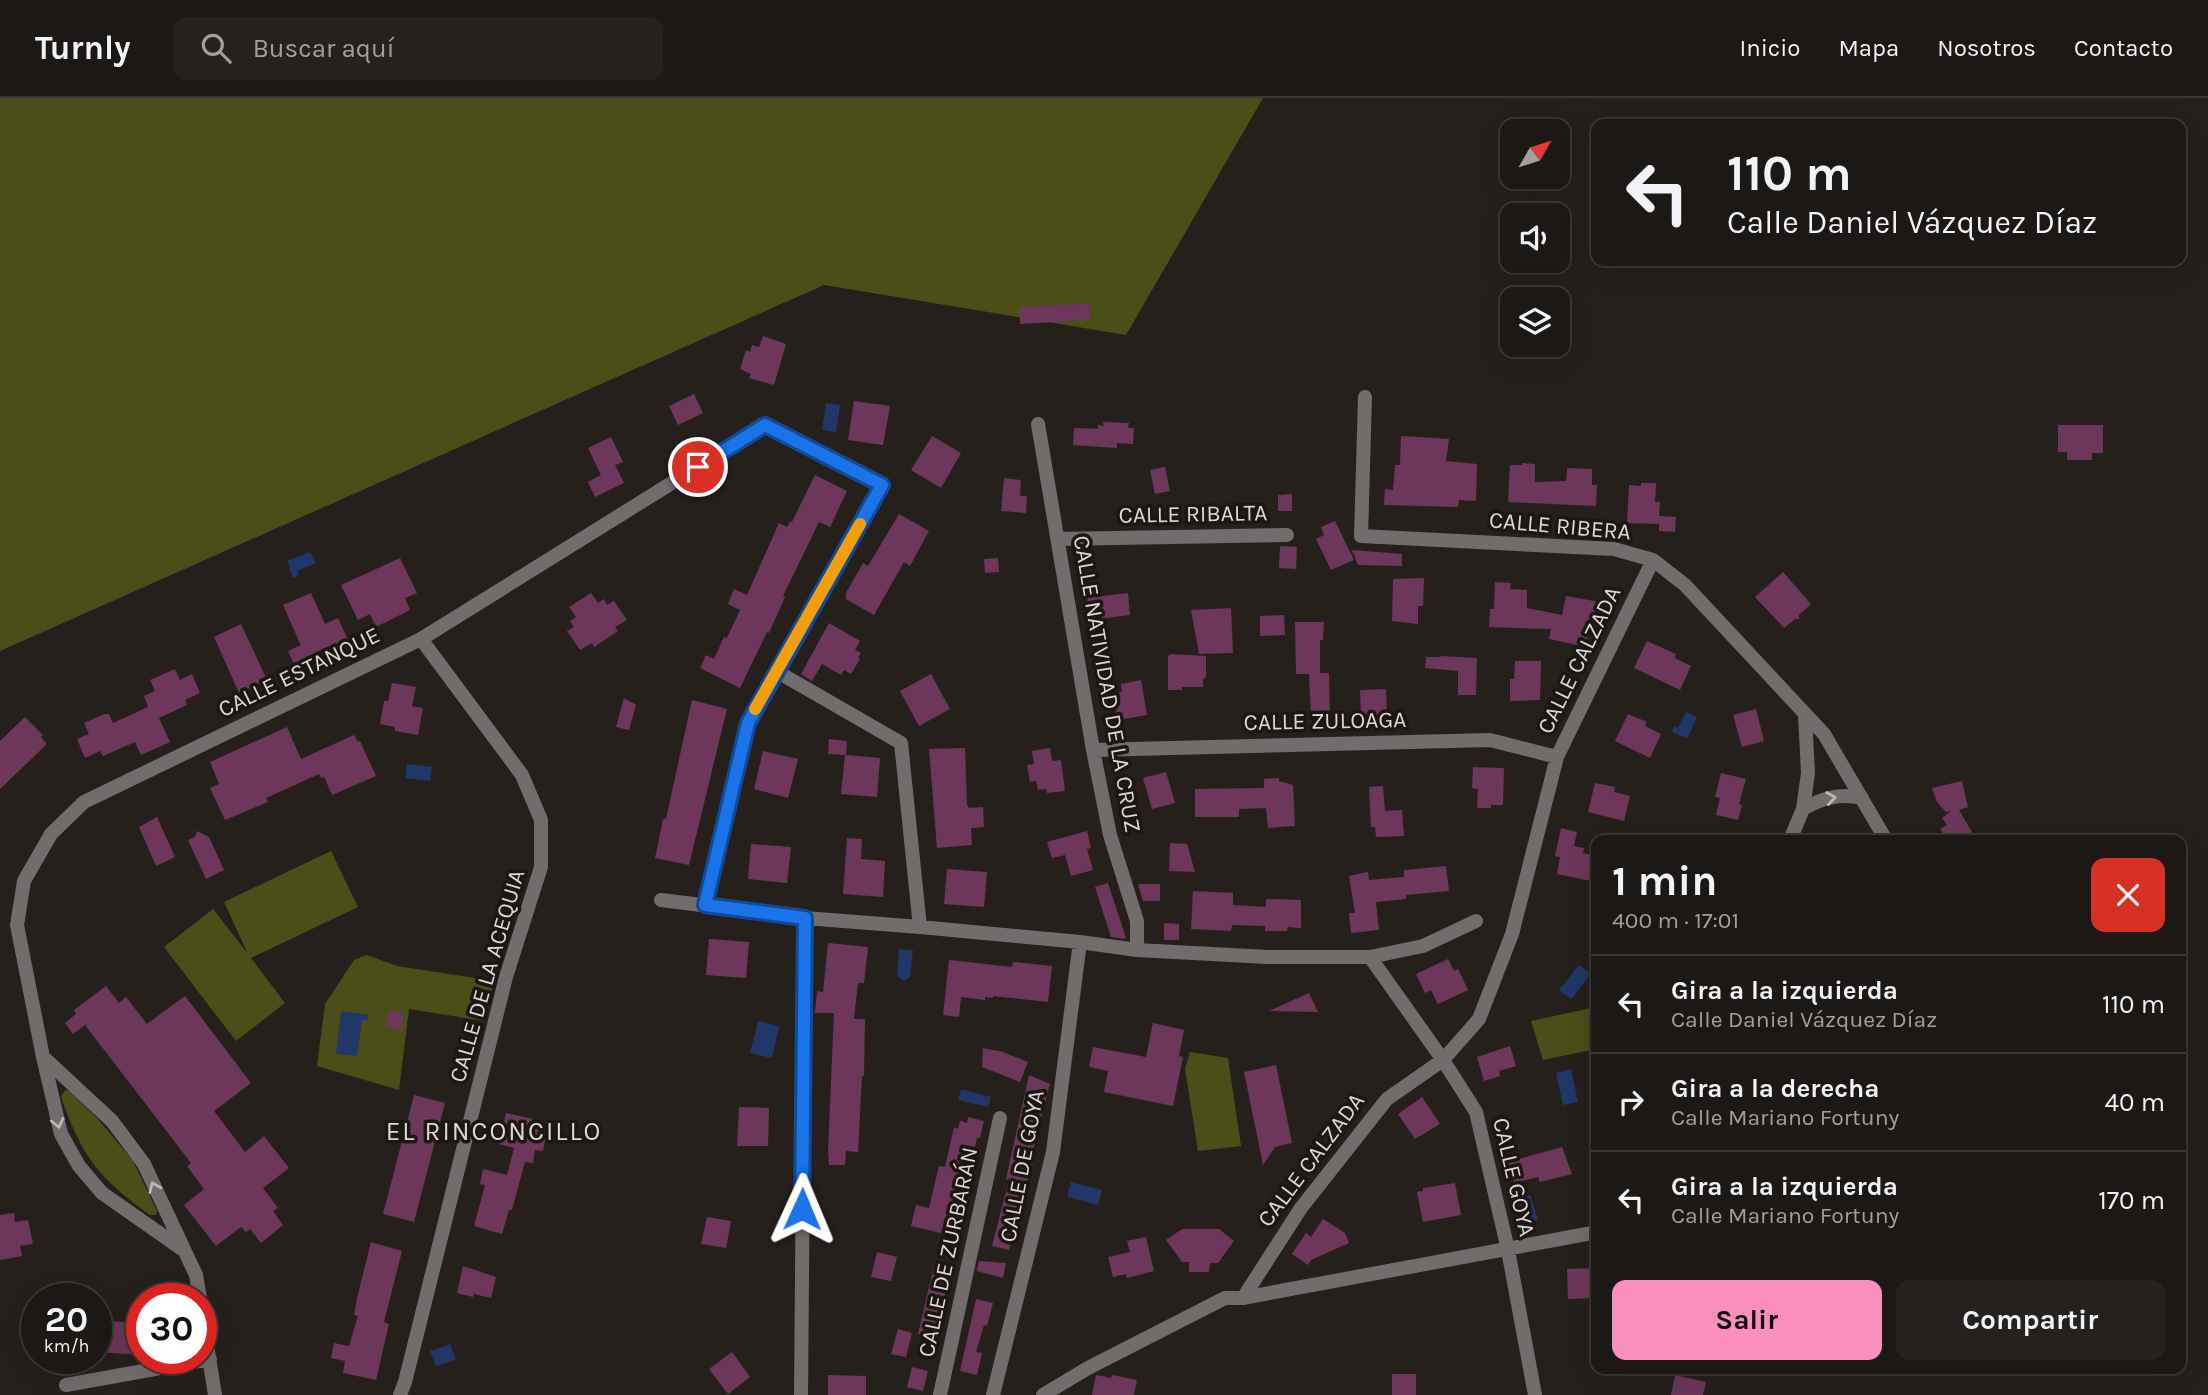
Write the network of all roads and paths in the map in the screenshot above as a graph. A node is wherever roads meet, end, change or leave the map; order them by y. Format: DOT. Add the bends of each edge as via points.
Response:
graph roads {
  1 [pos="1365,397"];
  2 [pos="1038,424"];
  3 [pos="1287,535"];
  4 [pos="1058,540"];
  5 [pos="1653,559"];
  6 [pos="421,639"];
  7 [pos="776,671"];
  8 [pos="1805,715"];
  9 [pos="1093,750"];
  10 [pos="1557,757"];
  11 [pos="1861,798"];
  12 [pos="1804,809"];
  13 [pos="1792,835"];
  14 [pos="1883,835"];
  15 [pos="662,900"];
  16 [pos="705,905"];
  17 [pos="805,918"];
  18 [pos="1476,922"];
  19 [pos="920,927"];
  20 [pos="1080,942"];
  21 [pos="1137,950"];
  22 [pos="1370,957"];
  23 [pos="43,1057"];
  24 [pos="1443,1060"];
  25 [pos="1000,1118"];
  26 [pos="1591,1233"];
  27 [pos="182,1249"];
  28 [pos="1508,1250"];
  29 [pos="197,1283"];
  30 [pos="1243,1298"];
  31 [pos="127,1374"];
  32 [pos="212,1374"];
  33 [pos="66,1385"];
  34 [pos="215,1395"];
  35 [pos="400,1395"];
  36 [pos="801,1395"];
  37 [pos="940,1395"];
  38 [pos="993,1395"];
  39 [pos="1043,1395"];
  40 [pos="1535,1395"];
  1 -- 5 [label="street, CALLE RIBERA" via="1361,536 1614,549"];
  2 -- 4 [label="street, CALLE NATIVIDAD DE LA CRUZ"];
  3 -- 4 [label="street, CALLE RIBALTA"];
  4 -- 9 [label="street, CALLE NATIVIDAD DE LA CRUZ"];
  5 -- 8 [label="street, CALLE RIBERA" via="1685,585"];
  5 -- 10 [label="street, CALLE CALZADA"];
  6 -- 7 [label="street, CALLE ESTANQUE" via="765,425 882,485"];
  6 -- 23 [label="street, CALLE ESTANQUE" via="84,802 51,834 24,881 17,925"];
  6 -- 35 [label="street, CALLE DE LA ACEQUIA" via="522,775 541,820 541,867 506,978"];
  7 -- 16 [label="street" via="748,723"];
  7 -- 19 [label="street" via="901,743"];
  8 -- 11 [label="street, CALLE RIBERA" via="1824,734"];
  8 -- 12 [label="street" via="1808,773"];
  9 -- 10 [label="street, CALLE ZULOAGA" via="1490,740"];
  9 -- 21 [label="street, CALLE NATIVIDAD DE LA CRUZ" via="1110,835 1137,921"];
  10 -- 24 [label="street, CALLE CALZADA" via="1512,934 1479,1018"];
  12 -- 11 [label="street, one-way" via="1822,798"];
  11 -- 14 [label="street, CALLE RIBERA"];
  12 -- 13 [label="street"];
  15 -- 16 [label="street"];
  16 -- 17 [label="street"];
  17 -- 19 [label="street"];
  17 -- 36 [label="street"];
  18 -- 22 [label="street" via="1423,946"];
  19 -- 20 [label="street"];
  20 -- 21 [label="street"];
  20 -- 38 [label="street, CALLE DE GOYA" via="1053,1152"];
  21 -- 22 [label="street"];
  22 -- 24 [label="street, CALLE GOYA"];
  27 -- 23 [label="street, CALLE ESTANQUE, one-way" via="144,1164 112,1121"];
  23 -- 27 [label="street, CALLE ESTANQUE, one-way" via="61,1134 79,1166 102,1193"];
  24 -- 28 [label="street, CALLE GOYA" via="1476,1112"];
  24 -- 30 [label="street, CALLE CALZADA" via="1387,1099 1301,1208"];
  25 -- 37 [label="street, CALLE DE ZURBARÁN"];
  26 -- 28 [label="street"];
  27 -- 29 [label="street, CALLE ESTANQUE"];
  28 -- 30 [label="street"];
  28 -- 40 [label="street, CALLE GOYA"];
  30 -- 39 [label="street" via="1225,1298"];
  31 -- 33 [label="street"];
  32 -- 34 [label="street"];
}
